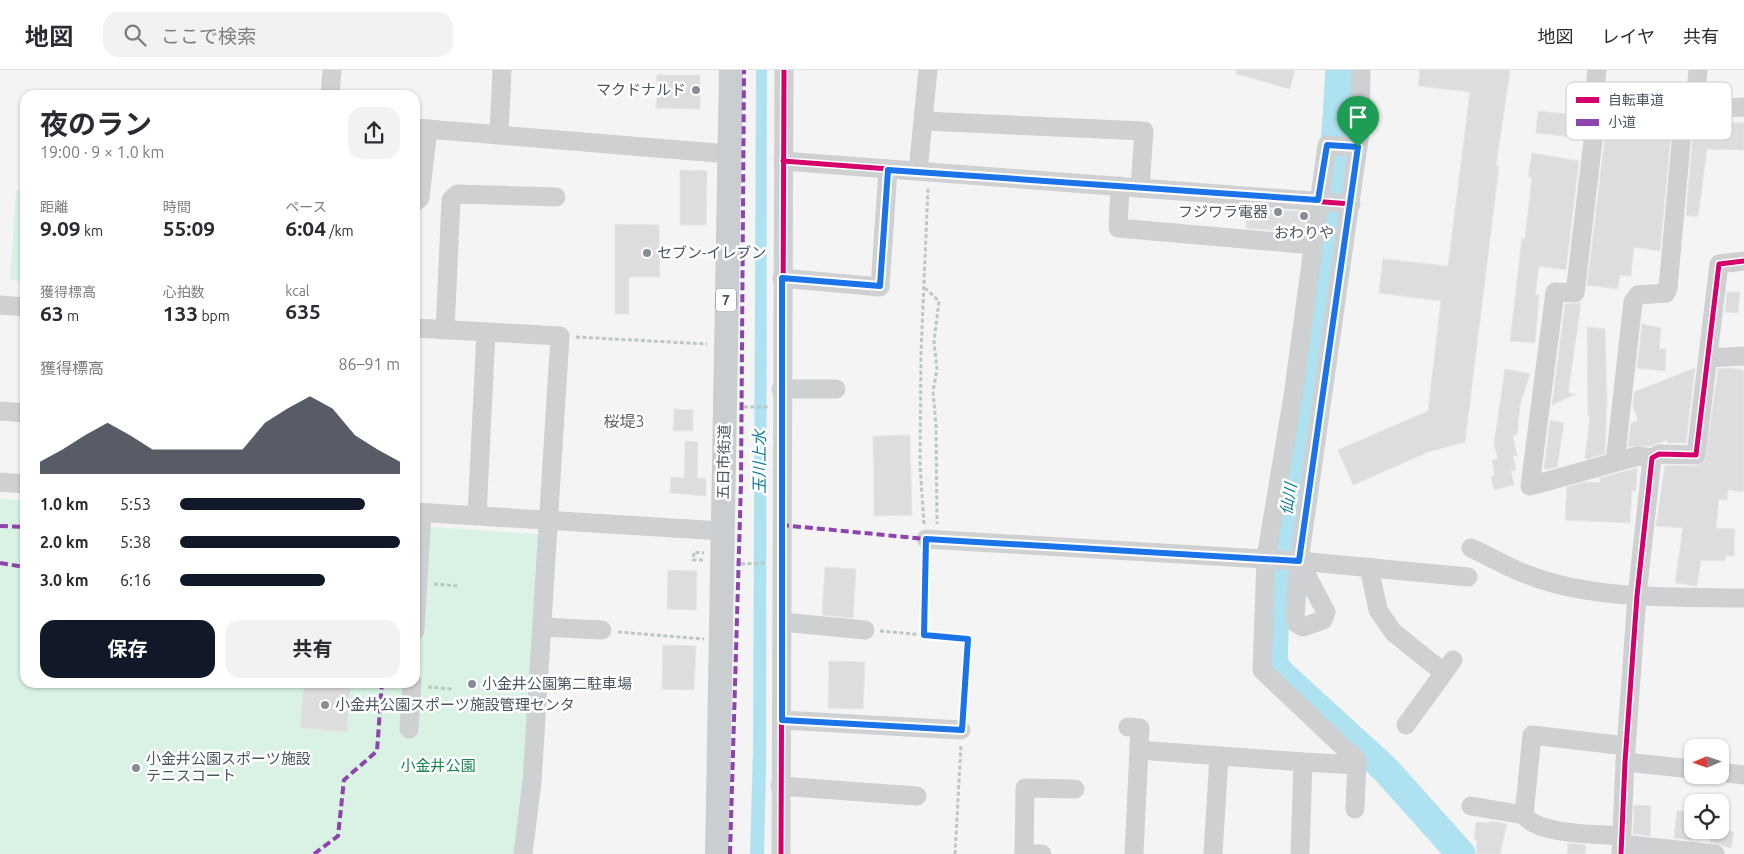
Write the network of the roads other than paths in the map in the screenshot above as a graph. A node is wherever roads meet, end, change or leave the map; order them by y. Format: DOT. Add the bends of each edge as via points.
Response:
graph roads {
  1 [pos="332,70"];
  2 [pos="502,70"];
  3 [pos="731,70"];
  4 [pos="784,70"];
  5 [pos="928,70"];
  6 [pos="1361,70"];
  7 [pos="330,90"];
  8 [pos="924,121"];
  9 [pos="421,128"];
  10 [pos="499,133"];
  11 [pos="1593,140"];
  12 [pos="1685,140"];
  13 [pos="1358,147"];
  14 [pos="729,154"];
  15 [pos="783,161"];
  16 [pos="888,170"];
  17 [pos="924,171"];
  18 [pos="1120,186"];
  19 [pos="1140,188"];
  20 [pos="556,197"];
  21 [pos="420,198"];
  22 [pos="1318,200"];
  23 [pos="1351,204"];
  24 [pos="1312,245"];
  25 [pos="1744,261"];
  26 [pos="782,278"];
  27 [pos="0,305"];
  28 [pos="20,307"];
  29 [pos="420,328"];
  30 [pos="445,330"];
  31 [pos="486,332"];
  32 [pos="1744,356"];
  33 [pos="1709,358"];
  34 [pos="781,389"];
  35 [pos="836,389"];
  36 [pos="0,411"];
  37 [pos="20,413"];
  38 [pos="1652,458"];
  39 [pos="1615,462"];
  40 [pos="0,482"];
  41 [pos="20,484"];
  42 [pos="420,512"];
  43 [pos="477,516"];
  44 [pos="549,520"];
  45 [pos="722,531"];
  46 [pos="931,539"];
  47 [pos="1471,548"];
  48 [pos="1266,558"];
  49 [pos="1295,560"];
  50 [pos="1370,567"];
  51 [pos="1468,577"];
  52 [pos="1637,596"];
  53 [pos="1744,598"];
  54 [pos="782,622"];
  55 [pos="543,627"];
  56 [pos="602,630"];
  57 [pos="865,630"];
  58 [pos="410,688"];
  59 [pos="782,720"];
  60 [pos="1405,725"];
  61 [pos="1128,727"];
  62 [pos="409,728"];
  63 [pos="962,730"];
  64 [pos="1139,750"];
  65 [pos="1625,754"];
  66 [pos="1219,756"];
  67 [pos="1303,762"];
  68 [pos="1357,764"];
  69 [pos="1684,767"];
  70 [pos="1729,773"];
  71 [pos="1744,775"];
  72 [pos="780,786"];
  73 [pos="1075,789"];
  74 [pos="917,796"];
  75 [pos="1471,806"];
  76 [pos="1355,809"];
  77 [pos="1524,815"];
  78 [pos="1621,844"];
  79 [pos="523,854"];
  80 [pos="717,854"];
  81 [pos="781,854"];
  82 [pos="1024,854"];
  83 [pos="1042,854"];
  84 [pos="1134,854"];
  85 [pos="1213,854"];
  86 [pos="1300,854"];
  87 [pos="1715,854"];
  1 -- 7 [label="street"];
  2 -- 10 [label="street"];
  3 -- 14 [label="main road, 五日市街道 / 7"];
  4 -- 15 [label="street"];
  5 -- 8 [label="street"];
  6 -- 13 [label="street"];
  8 -- 17 [label="street"];
  8 -- 19 [label="street" via="1144,131"];
  9 -- 10 [label="street"];
  9 -- 21 [label="street"];
  10 -- 14 [label="street"];
  11 -- 39 [label="street" via="1575,293 1554,292 1530,486"];
  12 -- 39 [label="street" via="1668,288 1662,295 1638,296 1633,302"];
  13 -- 22 [label="street" via="1327,145"];
  13 -- 23 [label="street"];
  14 -- 45 [label="main road, 五日市街道 / 7"];
  15 -- 16 [label="street"];
  15 -- 26 [label="street"];
  16 -- 17 [label="street"];
  16 -- 26 [label="street" via="880,286"];
  17 -- 18 [label="street"];
  18 -- 19 [label="street"];
  18 -- 24 [label="street" via="1118,228"];
  19 -- 22 [label="street"];
  20 -- 30 [label="street" via="457,194 451,200"];
  22 -- 23 [label="street"];
  22 -- 24 [label="street"];
  23 -- 49 [label="street"];
  24 -- 48 [label="street" via="1293,396"];
  25 -- 33 [label="street" via="1719,264"];
  26 -- 34 [label="street"];
  27 -- 28 [label="street"];
  29 -- 30 [label="street"];
  30 -- 31 [label="street"];
  31 -- 43 [label="street"];
  31 -- 44 [label="street" via="560,336"];
  32 -- 33 [label="street"];
  33 -- 38 [label="street" via="1696,455 1659,454"];
  34 -- 35 [label="street"];
  34 -- 54 [label="street"];
  36 -- 37 [label="street"];
  38 -- 39 [label="street" via="1638,456"];
  38 -- 52 [label="street"];
  40 -- 41 [label="street"];
  42 -- 43 [label="street"];
  43 -- 44 [label="street"];
  44 -- 45 [label="street"];
  44 -- 55 [label="street"];
  45 -- 80 [label="main road, 五日市街道 / 7"];
  46 -- 48 [label="street"];
  47 -- 52 [label="street" via="1531,576 1568,586"];
  48 -- 49 [label="street"];
  48 -- 68 [label="street" via="1262,670 1357,760"];
  49 -- 50 [label="street"];
  50 -- 51 [label="street"];
  50 -- 60 [label="street" via="1378,610 1393,632 1448,666"];
  52 -- 53 [label="street"];
  52 -- 65 [label="street"];
  54 -- 57 [label="street"];
  54 -- 59 [label="street"];
  55 -- 56 [label="street"];
  55 -- 79 [label="street" via="532,782"];
  58 -- 62 [label="street"];
  59 -- 63 [label="street"];
  59 -- 72 [label="street"];
  61 -- 64 [label="street" via="1140,728"];
  64 -- 66 [label="street"];
  64 -- 84 [label="street"];
  65 -- 69 [label="street"];
  65 -- 77 [label="street" via="1532,735"];
  65 -- 78 [label="street"];
  66 -- 67 [label="street"];
  66 -- 85 [label="street"];
  67 -- 68 [label="street"];
  67 -- 86 [label="street"];
  68 -- 76 [label="street"];
  70 -- 71 [label="street"];
  72 -- 74 [label="street"];
  72 -- 81 [label="street"];
  73 -- 82 [label="street" via="1025,788"];
  75 -- 77 [label="street"];
  77 -- 78 [label="street" via="1537,825"];
  78 -- 87 [label="street"];
  82 -- 83 [label="street"];
}
